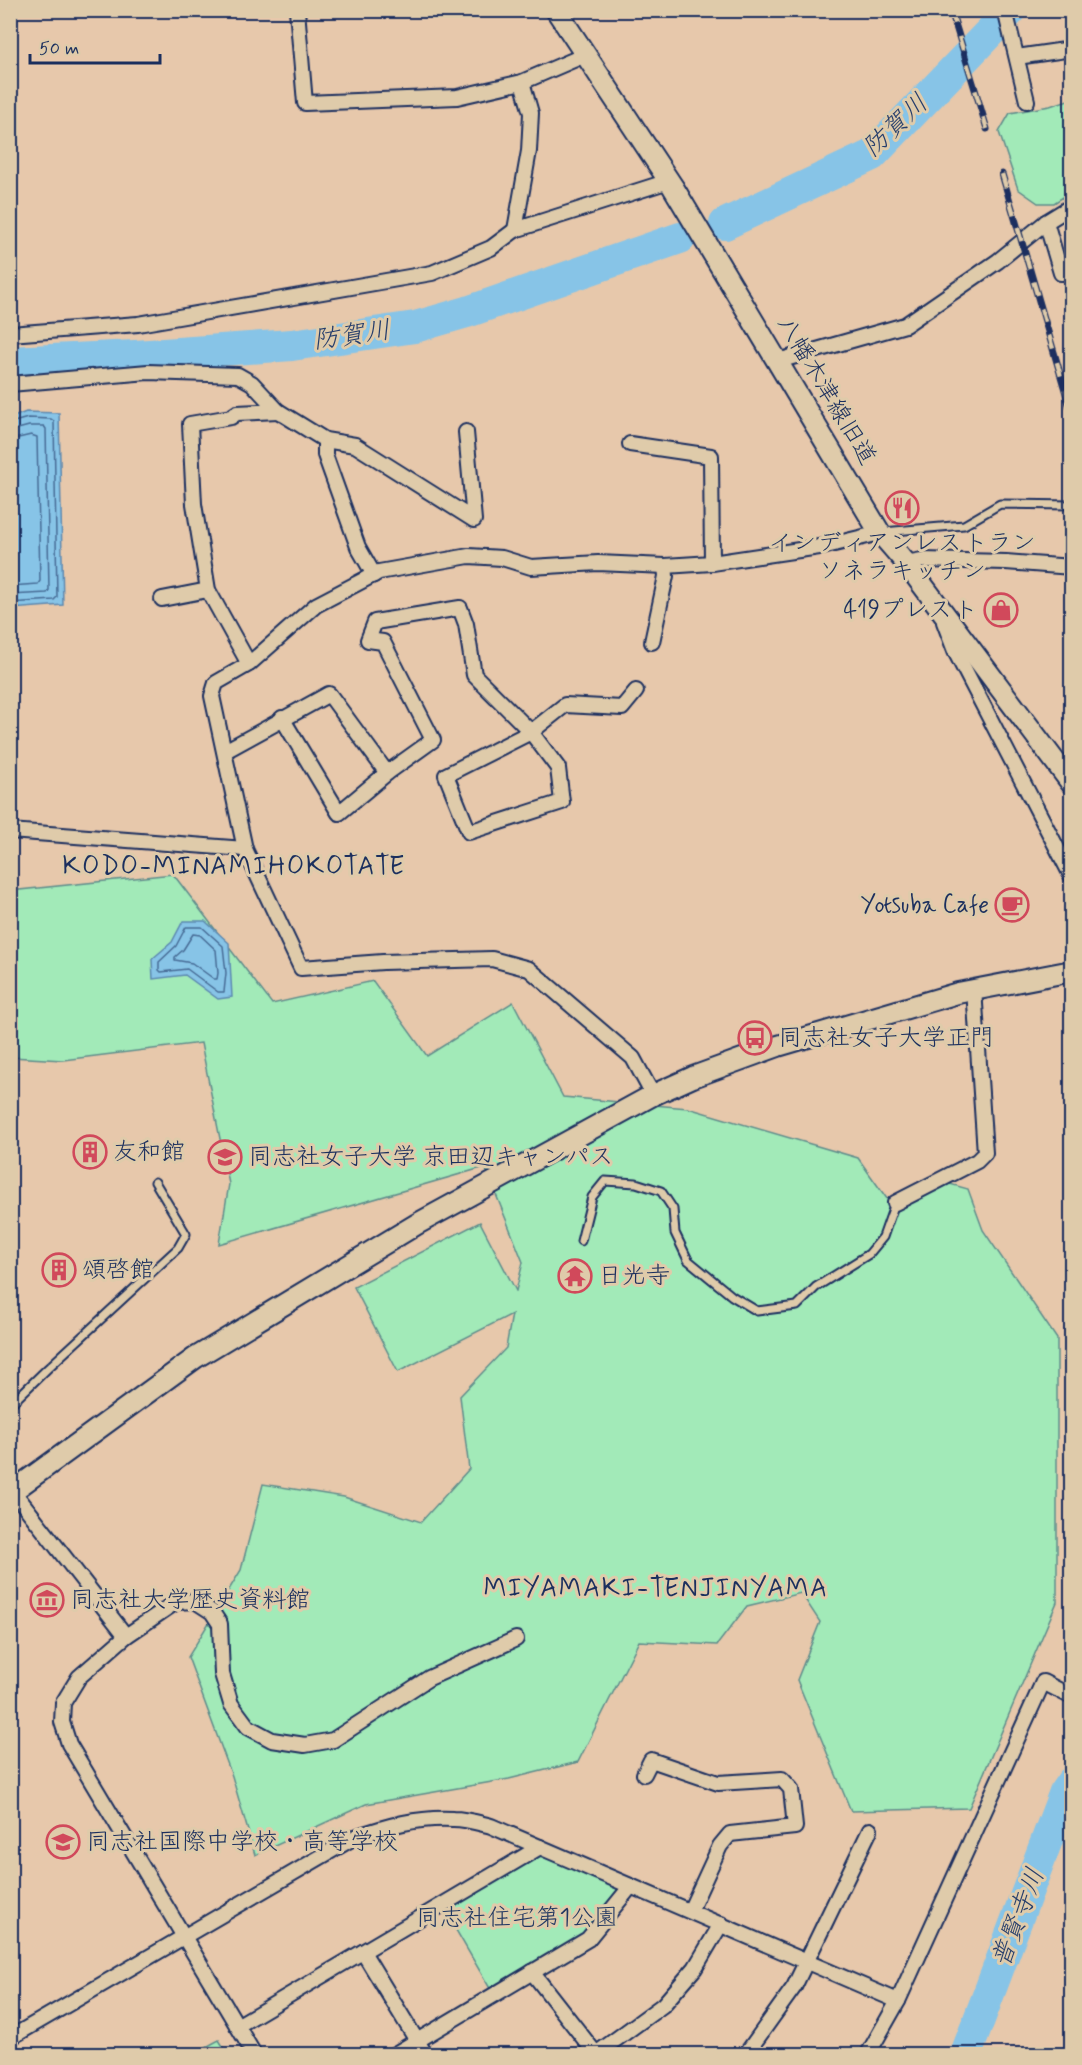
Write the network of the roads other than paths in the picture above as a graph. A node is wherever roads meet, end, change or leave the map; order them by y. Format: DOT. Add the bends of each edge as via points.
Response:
graph roads {
  1 [pos="297,10"];
  2 [pos="556,10"];
  3 [pos="1005,10"];
  4 [pos="1071,49"];
  5 [pos="585,55"];
  6 [pos="1017,57"];
  7 [pos="522,82"];
  8 [pos="1027,101"];
  9 [pos="669,181"];
  10 [pos="1071,206"];
  11 [pos="1046,222"];
  12 [pos="515,230"];
  13 [pos="1071,272"];
  14 [pos="10,334"];
  15 [pos="778,362"];
  16 [pos="10,384"];
  17 [pos="278,411"];
  18 [pos="466,432"];
  19 [pos="325,440"];
  20 [pos="630,444"];
  21 [pos="1071,505"];
  22 [pos="880,532"];
  23 [pos="712,563"];
  24 [pos="906,563"];
  25 [pos="665,566"];
  26 [pos="1071,567"];
  27 [pos="374,575"];
  28 [pos="208,590"];
  29 [pos="162,599"];
  30 [pos="939,608"];
  31 [pos="652,642"];
  32 [pos="249,664"];
  33 [pos="636,691"];
  34 [pos="282,718"];
  35 [pos="531,732"];
  36 [pos="225,751"];
  37 [pos="387,773"];
  38 [pos="1071,784"];
  39 [pos="10,831"];
  40 [pos="245,849"];
  41 [pos="1071,877"];
  42 [pos="1071,971"];
  43 [pos="974,989"];
  44 [pos="653,1095"];
  45 [pos="155,1182"];
  46 [pos="895,1203"];
  47 [pos="581,1241"];
  48 [pos="10,1405"];
  49 [pos="12,1492"];
  50 [pos="126,1636"];
  51 [pos="516,1639"];
  52 [pos="1071,1697"];
  53 [pos="644,1774"];
  54 [pos="870,1830"];
  55 [pos="540,1847"];
  56 [pos="631,1886"];
  57 [pos="690,1911"];
  58 [pos="721,1924"];
  59 [pos="184,1938"];
  60 [pos="363,1952"];
  61 [pos="807,1962"];
  62 [pos="532,1972"];
  63 [pos="898,2001"];
  64 [pos="237,2026"];
  65 [pos="10,2038"];
  66 [pos="417,2041"];
  67 [pos="254,2055"];
  68 [pos="395,2055"];
  69 [pos="425,2055"];
  70 [pos="596,2055"];
  71 [pos="746,2055"];
  72 [pos="868,2055"];
  1 -- 7 [label="street" via="305,103 457,97"];
  2 -- 5 [label="street, 八幡木津線旧道"];
  3 -- 6 [label="street"];
  4 -- 6 [label="street"];
  5 -- 7 [label="street"];
  5 -- 9 [label="street, 八幡木津線旧道"];
  6 -- 8 [label="street"];
  7 -- 12 [label="street" via="531,112 529,151"];
  9 -- 12 [label="street"];
  9 -- 15 [label="street, 八幡木津線旧道"];
  10 -- 11 [label="street"];
  11 -- 13 [label="street" via="1061,273"];
  11 -- 15 [label="street" via="905,326"];
  12 -- 14 [label="street" via="491,248 432,273 138,324"];
  15 -- 22 [label="street, 八幡木津線旧道"];
  16 -- 17 [label="street" via="148,372 238,375 252,383"];
  17 -- 19 [label="street"];
  17 -- 28 [label="street" via="237,413 190,424 194,504"];
  18 -- 19 [label="street" via="474,520 355,445"];
  19 -- 27 [label="street" via="325,455 354,537"];
  20 -- 23 [label="street" via="711,456"];
  21 -- 22 [label="lane" via="1000,504 964,525"];
  22 -- 23 [label="street" via="826,546"];
  22 -- 24 [label="street, 八幡木津線旧道"];
  23 -- 25 [label="street"];
  24 -- 26 [label="street" via="1006,562"];
  24 -- 30 [label="street, 八幡木津線旧道"];
  25 -- 27 [label="street" via="598,563 531,567 502,558 469,556"];
  25 -- 31 [label="street"];
  27 -- 32 [label="street" via="316,605"];
  28 -- 29 [label="street"];
  28 -- 32 [label="street"];
  30 -- 38 [label="street, 八幡木津線旧道"];
  30 -- 41 [label="street" via="955,651"];
  32 -- 36 [label="street" via="216,683 212,696"];
  33 -- 35 [label="street" via="622,708 566,705"];
  34 -- 36 [label="street"];
  34 -- 37 [label="street" via="329,694"];
  34 -- 37 [label="street" via="339,813"];
  35 -- 35 [label="street" via="558,768 562,802 469,832 446,775"];
  35 -- 37 [label="street" via="474,675 460,608 375,622 368,640 383,642 434,740"];
  36 -- 40 [label="street"];
  39 -- 40 [label="street"];
  40 -- 44 [label="street" via="301,968 492,959 529,969 633,1058"];
  42 -- 43 [label="street"];
  43 -- 44 [label="street" via="778,1046"];
  43 -- 46 [label="street" via="985,1153 977,1161"];
  44 -- 49 [label="street" via="417,1224 195,1358"];
  45 -- 48 [label="lane" via="186,1234 178,1248"];
  46 -- 47 [label="lane" via="883,1237 869,1254 816,1287 797,1306 757,1311 688,1260 675,1233 673,1209 661,1191 636,1183 605,1181 592,1197"];
  49 -- 50 [label="street"];
  50 -- 51 [label="street" via="176,1602 195,1601 212,1612 220,1624 222,1674 231,1704 248,1727 272,1740 306,1745 333,1740 429,1678"];
  50 -- 59 [label="street" via="79,1677 63,1703 62,1722 69,1744"];
  52 -- 63 [label="street" via="1043,1682"];
  53 -- 57 [label="street" via="651,1760 718,1783 782,1779 791,1789 795,1827 730,1834 720,1846"];
  54 -- 61 [label="street"];
  55 -- 56 [label="street"];
  55 -- 59 [label="street" via="491,1826 455,1819 392,1824 355,1837"];
  55 -- 60 [label="street"];
  56 -- 57 [label="street"];
  56 -- 62 [label="street" via="588,1939"];
  57 -- 58 [label="street"];
  58 -- 61 [label="street"];
  58 -- 70 [label="street" via="695,1968 663,2005"];
  59 -- 64 [label="street"];
  59 -- 65 [label="street"];
  60 -- 64 [label="street"];
  60 -- 66 [label="street"];
  61 -- 63 [label="street"];
  61 -- 71 [label="street"];
  62 -- 66 [label="street"];
  62 -- 70 [label="street"];
  63 -- 72 [label="street"];
  64 -- 67 [label="street"];
  66 -- 68 [label="street"];
  66 -- 69 [label="street"];
}
